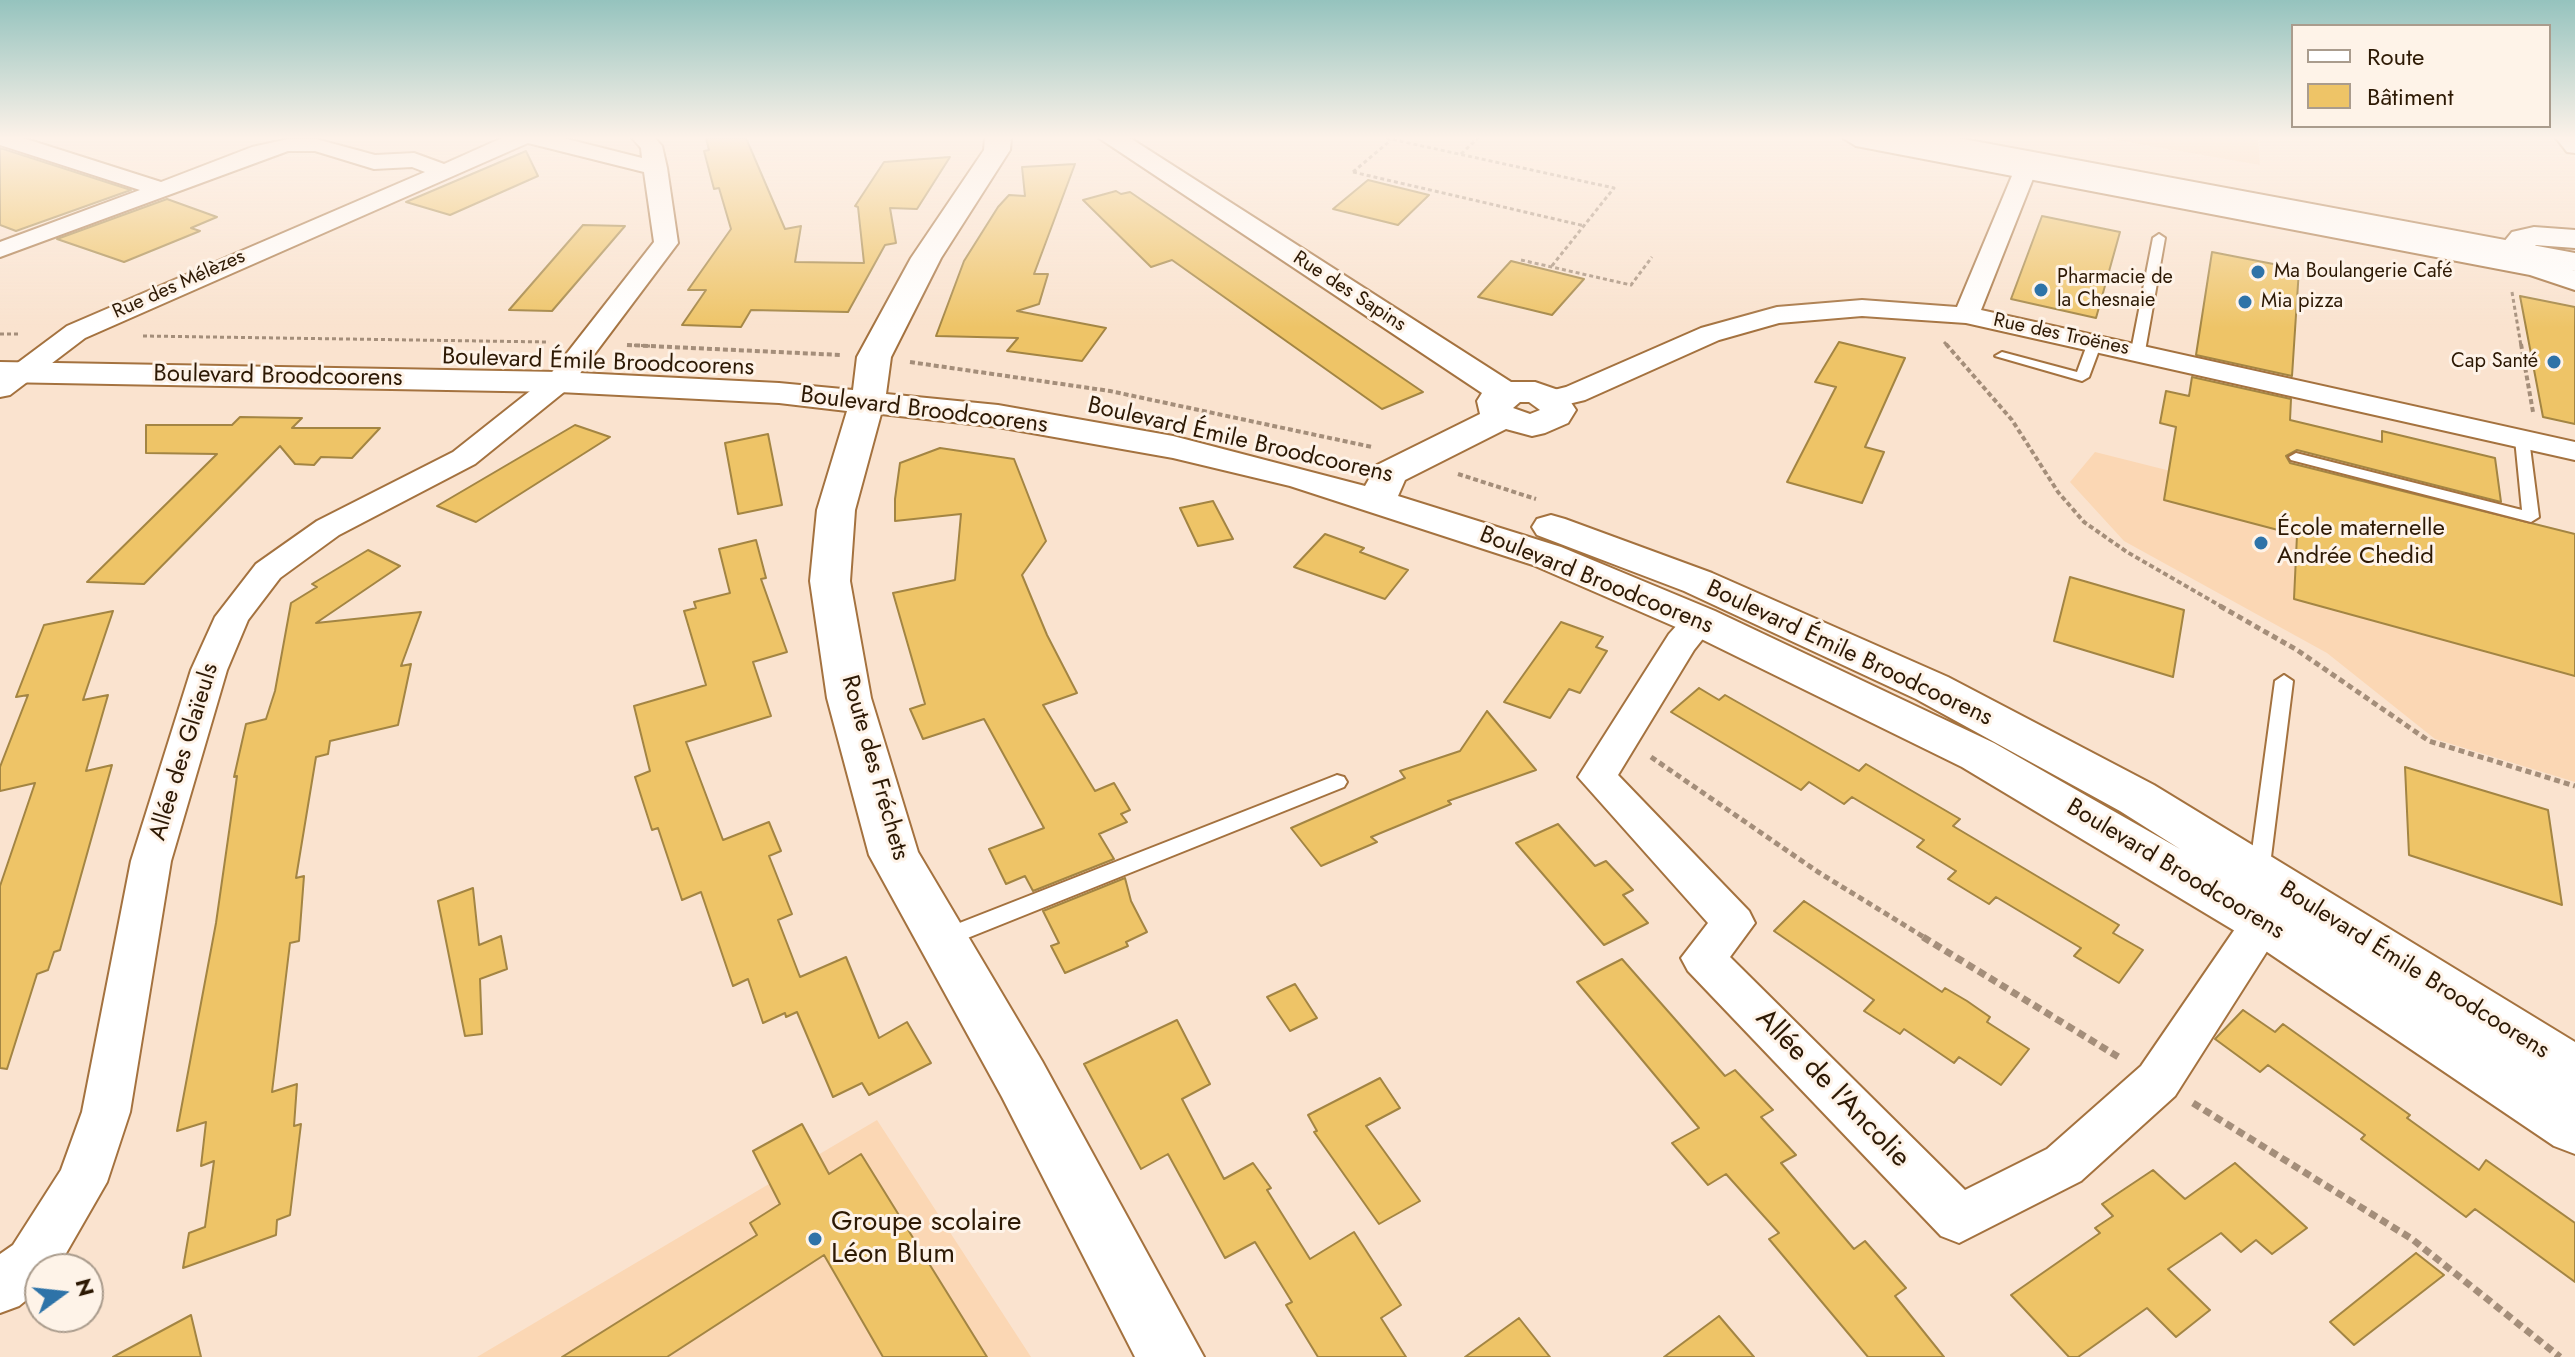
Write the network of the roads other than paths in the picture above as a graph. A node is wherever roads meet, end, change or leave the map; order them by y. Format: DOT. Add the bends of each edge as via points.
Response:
graph roads {
  1 [pos="127,201"];
  2 [pos="372,201"];
  3 [pos="660,201"];
  4 [pos="965,201"];
  5 [pos="1205,201"];
  6 [pos="2013,201"];
  7 [pos="2211,201"];
  8 [pos="2252,201"];
  9 [pos="2276,201"];
  10 [pos="2159,238"];
  11 [pos="2575,239"];
  12 [pos="3,247"];
  13 [pos="2527,253"];
  14 [pos="2575,262"];
  15 [pos="2575,281"];
  16 [pos="1966,315"];
  17 [pos="2095,342"];
  18 [pos="2138,351"];
  19 [pos="2002,356"];
  20 [pos="28,359"];
  21 [pos="575,362"];
  22 [pos="871,378"];
  23 [pos="1552,399"];
  24 [pos="1504,405"];
  25 [pos="2528,428"];
  26 [pos="2575,451"];
  27 [pos="2296,457"];
  28 [pos="1393,478"];
  29 [pos="1700,621"];
  30 [pos="2284,681"];
  31 [pos="1337,782"];
  32 [pos="2259,874"];
  33 [pos="2263,922"];
  34 [pos="942,939"];
  35 [pos="2575,1072"];
  36 [pos="2575,1127"];
  37 [pos="0,1287"];
  38 [pos="1171,1357"];
  1 -- 12 [label="street"];
  2 -- 20 [label="street, Rue des Mélèzes" via="146,298"];
  3 -- 21 [label="street" via="666,243"];
  4 -- 22 [label="street, Route des Fréchets" via="926,258"];
  5 -- 24 [label="street, Rue des Sapins"];
  6 -- 16 [label="street"];
  7 -- 13 [label="street"];
  8 -- 13 [label="street"];
  9 -- 13 [label="street"];
  10 -- 18 [label="lane"];
  11 -- 13 [label="street"];
  13 -- 14 [label="street"];
  13 -- 15 [label="street"];
  16 -- 17 [label="street, Rue des Troënes"];
  16 -- 23 [label="street, Rue des Troënes" via="1837,308 1777,315 1710,334 1575,394"];
  17 -- 18 [label="street, Rue des Troënes"];
  17 -- 19 [label="lane" via="2082,377"];
  18 -- 25 [label="street, Rue des Troënes"];
  20 -- 21 [label="street, Boulevard Émile Broodcoorens"];
  20 -- 21 [label="street, Boulevard Broodcoorens" via="114,374"];
  21 -- 22 [label="street, Boulevard Broodcoorens" via="717,389"];
  21 -- 37 [label="street, Allée des Glaïeuls" via="464,458 316,536 268,571 232,617 209,670 151,861 106,1112 87,1168 31,1263"];
  22 -- 28 [label="street, Boulevard Broodcoorens" via="998,416"];
  22 -- 34 [label="street, Route des Fréchets" via="836,510 830,581 849,698 894,855"];
  23 -- 24 [label="street" via="1556,416 1542,424 1521,424"];
  24 -- 28 [label="street"];
  25 -- 26 [label="street, Rue des Troënes"];
  25 -- 27 [label="lane" via="2531,517"];
  28 -- 29 [label="street, Boulevard Broodcoorens" via="1547,556"];
  28 -- 32 [label="street, Boulevard Émile Broodcoorens" via="1538,522 1698,582 1932,688 2137,798"];
  29 -- 33 [label="street, Boulevard Broodcoorens" via="1990,762"];
  29 -- 33 [label="street, Allée de l'Ancolie" via="1681,642 1597,777 1734,923 1703,958 1959,1219 2064,1165 2158,1081"];
  30 -- 32 [label="lane"];
  31 -- 34 [label="lane"];
  32 -- 35 [label="street, Boulevard Émile Broodcoorens"];
  33 -- 36 [label="street, Boulevard Broodcoorens"];
  34 -- 38 [label="street, Route des Fréchets"];
}
